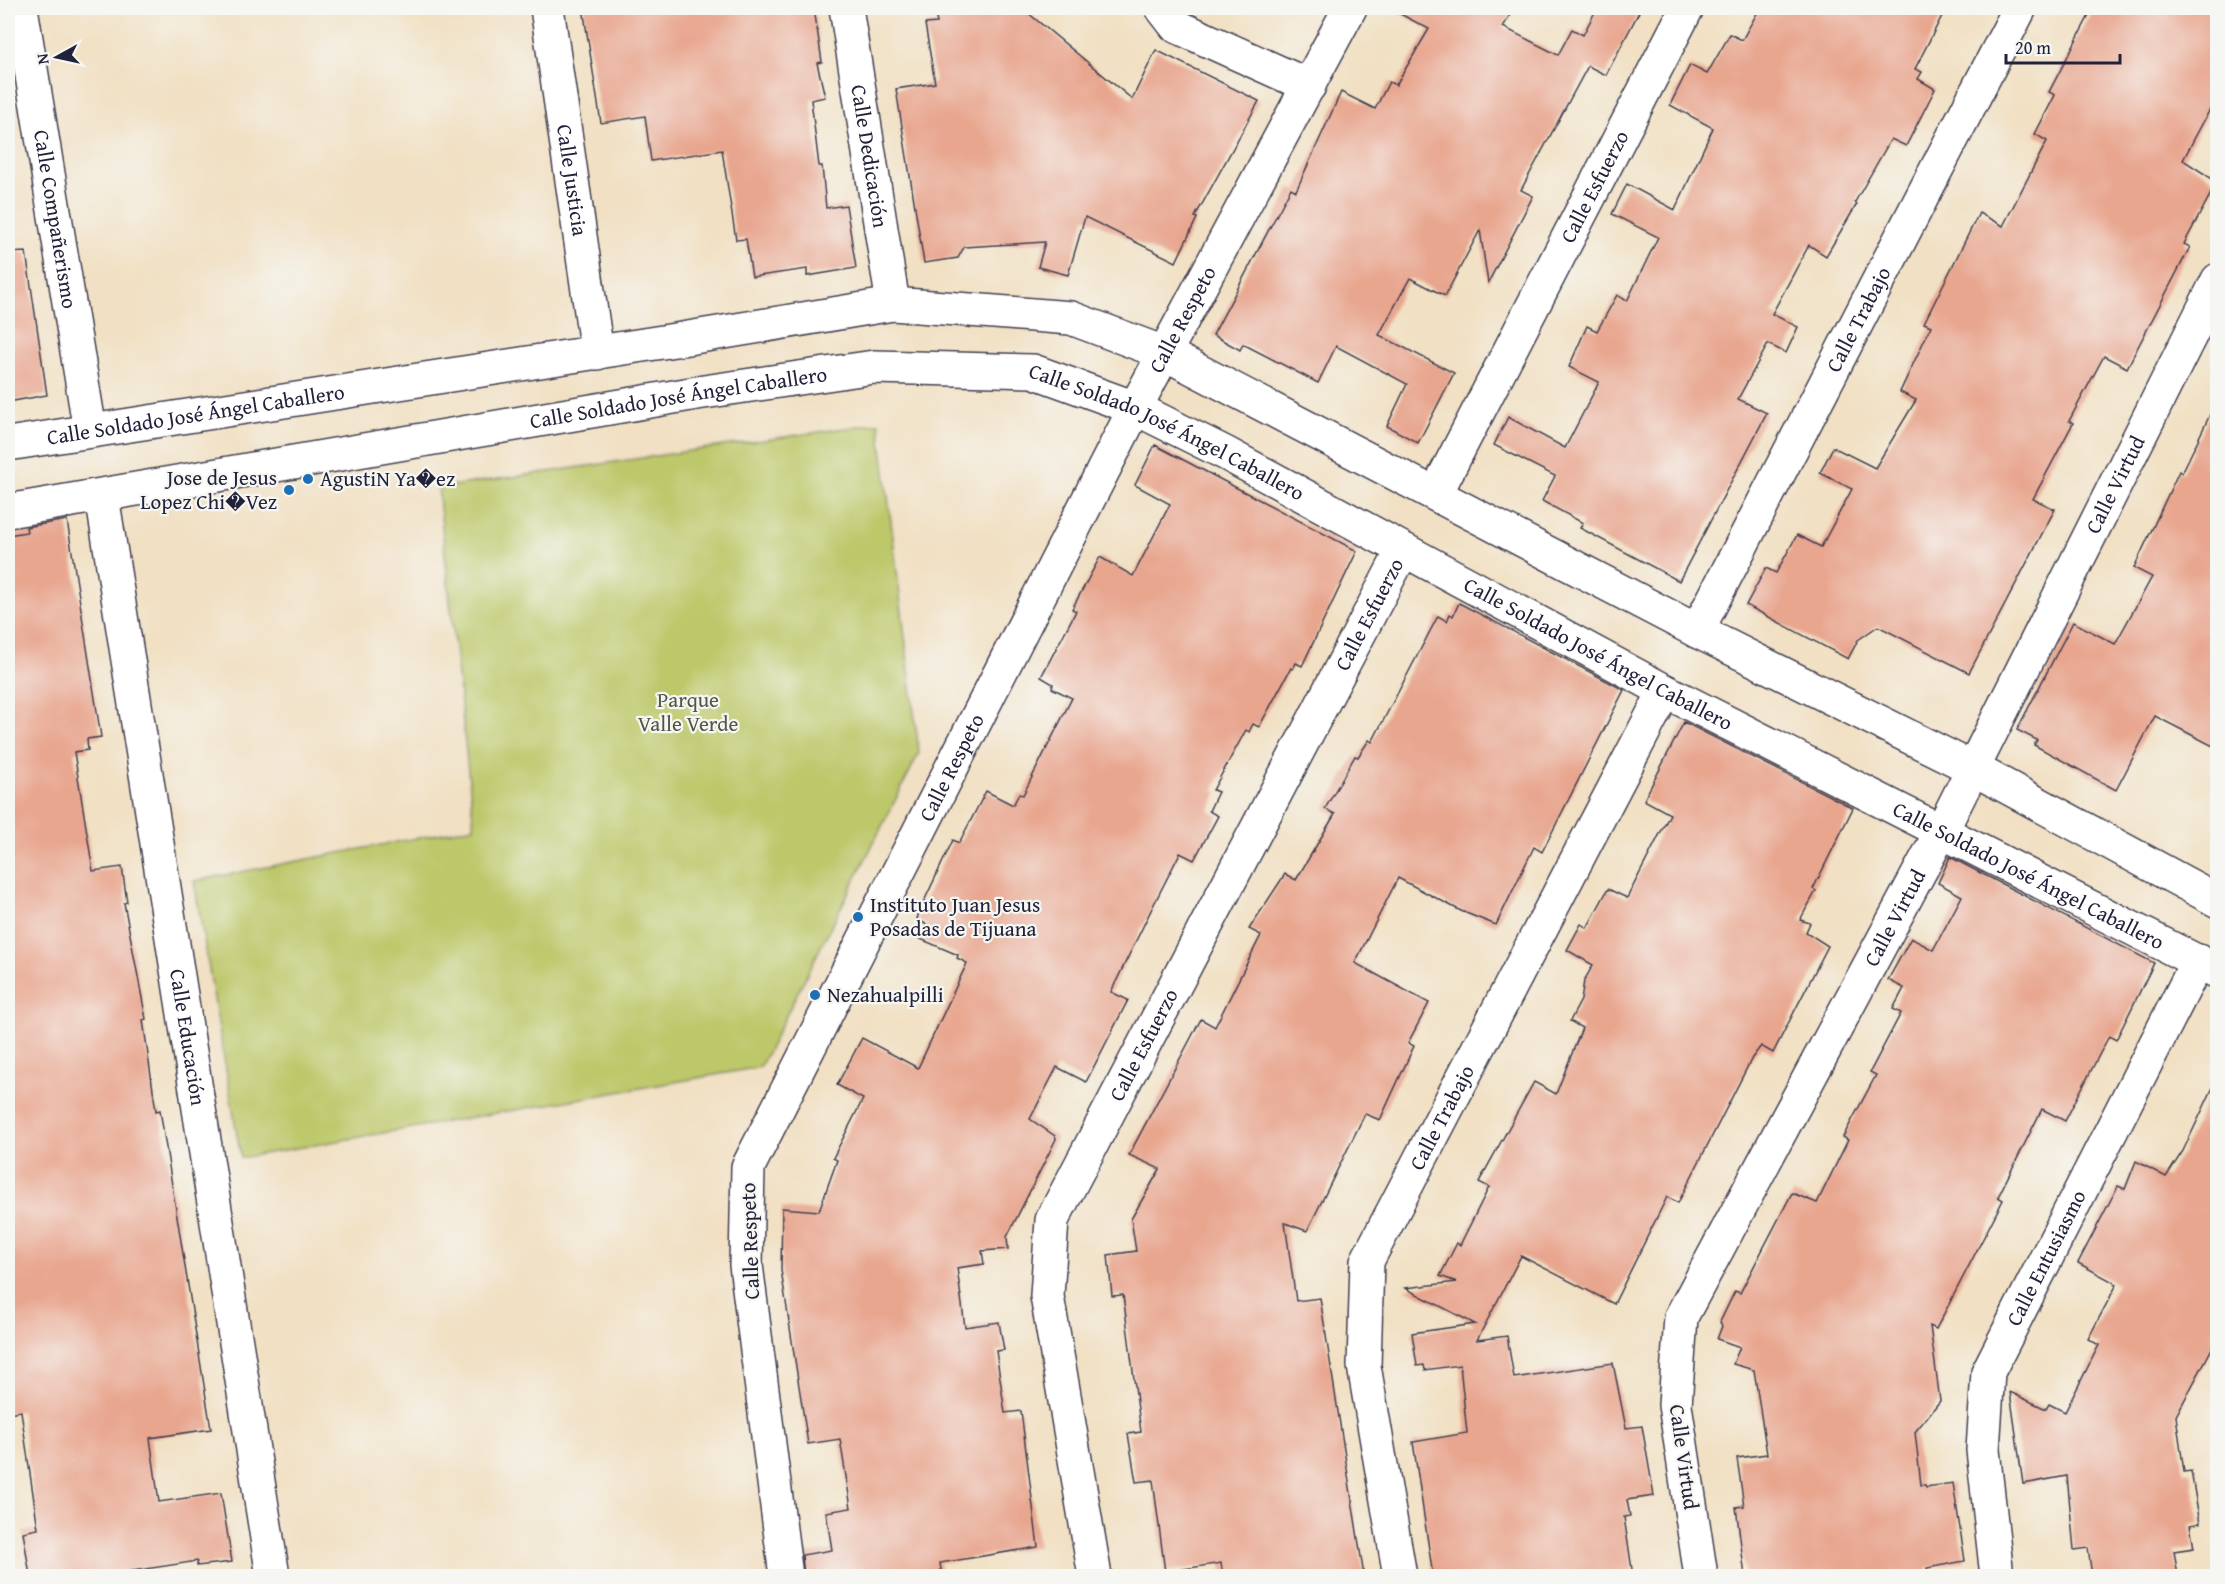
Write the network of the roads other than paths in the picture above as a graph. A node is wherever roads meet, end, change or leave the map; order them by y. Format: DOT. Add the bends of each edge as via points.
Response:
graph roads {
  1 [pos="21,8"];
  2 [pos="547,8"];
  3 [pos="846,8"];
  4 [pos="1162,8"];
  5 [pos="1350,8"];
  6 [pos="1687,8"];
  7 [pos="2020,8"];
  8 [pos="1309,86"];
  9 [pos="2217,280"];
  10 [pos="893,304"];
  11 [pos="1164,352"];
  12 [pos="597,353"];
  13 [pos="1136,408"];
  14 [pos="90,431"];
  15 [pos="8,444"];
  16 [pos="1436,493"];
  17 [pos="102,496"];
  18 [pos="8,511"];
  19 [pos="1403,550"];
  20 [pos="1697,631"];
  21 [pos="1665,691"];
  22 [pos="1972,768"];
  23 [pos="1942,830"];
  24 [pos="2217,901"];
  25 [pos="2208,967"];
  26 [pos="273,1576"];
  27 [pos="786,1576"];
  28 [pos="1095,1576"];
  29 [pos="1400,1576"];
  30 [pos="1701,1576"];
  31 [pos="1997,1576"];
  1 -- 14 [label="street, Calle Compañerismo"];
  2 -- 12 [label="street, Calle Justicia"];
  3 -- 10 [label="street, Calle Dedicación"];
  4 -- 8 [label="street" via="1176,26"];
  5 -- 8 [label="street, Calle Respeto"];
  6 -- 16 [label="street, Calle Esfuerzo"];
  7 -- 20 [label="street, Calle Trabajo"];
  8 -- 11 [label="street, Calle Respeto"];
  9 -- 22 [label="street, Calle Virtud"];
  10 -- 11 [label="street, Calle Soldado José Ángel Caballero" via="1071,318"];
  10 -- 12 [label="street, Calle Soldado José Ángel Caballero"];
  11 -- 13 [label="street, Calle Respeto"];
  11 -- 16 [label="street, Calle Soldado José Ángel Caballero"];
  12 -- 14 [label="street, Calle Soldado José Ángel Caballero"];
  13 -- 17 [label="street, Calle Soldado José Ángel Caballero" via="1033,371 874,367 697,393"];
  13 -- 19 [label="street, Calle Soldado José Ángel Caballero"];
  13 -- 27 [label="street, Calle Respeto" via="748,1167 746,1265"];
  14 -- 15 [label="street, Calle Soldado José Ángel Caballero"];
  16 -- 20 [label="street, Calle Soldado José Ángel Caballero"];
  17 -- 18 [label="street, Calle Soldado José Ángel Caballero"];
  17 -- 26 [label="street, Calle Educación"];
  19 -- 21 [label="street, Calle Soldado José Ángel Caballero"];
  19 -- 28 [label="street, Calle Esfuerzo" via="1052,1220 1047,1296"];
  20 -- 22 [label="street, Calle Soldado José Ángel Caballero"];
  21 -- 23 [label="street, Calle Soldado José Ángel Caballero"];
  21 -- 29 [label="street, Calle Trabajo" via="1367,1261 1364,1366"];
  22 -- 23 [label="street, Calle Virtud"];
  22 -- 24 [label="street, Calle Soldado José Ángel Caballero"];
  23 -- 25 [label="street, Calle Soldado José Ángel Caballero"];
  23 -- 30 [label="street, Calle Virtud" via="1681,1317 1675,1405"];
  25 -- 31 [label="street, Calle Entusiasmo" via="1988,1372 1983,1450"];
}
